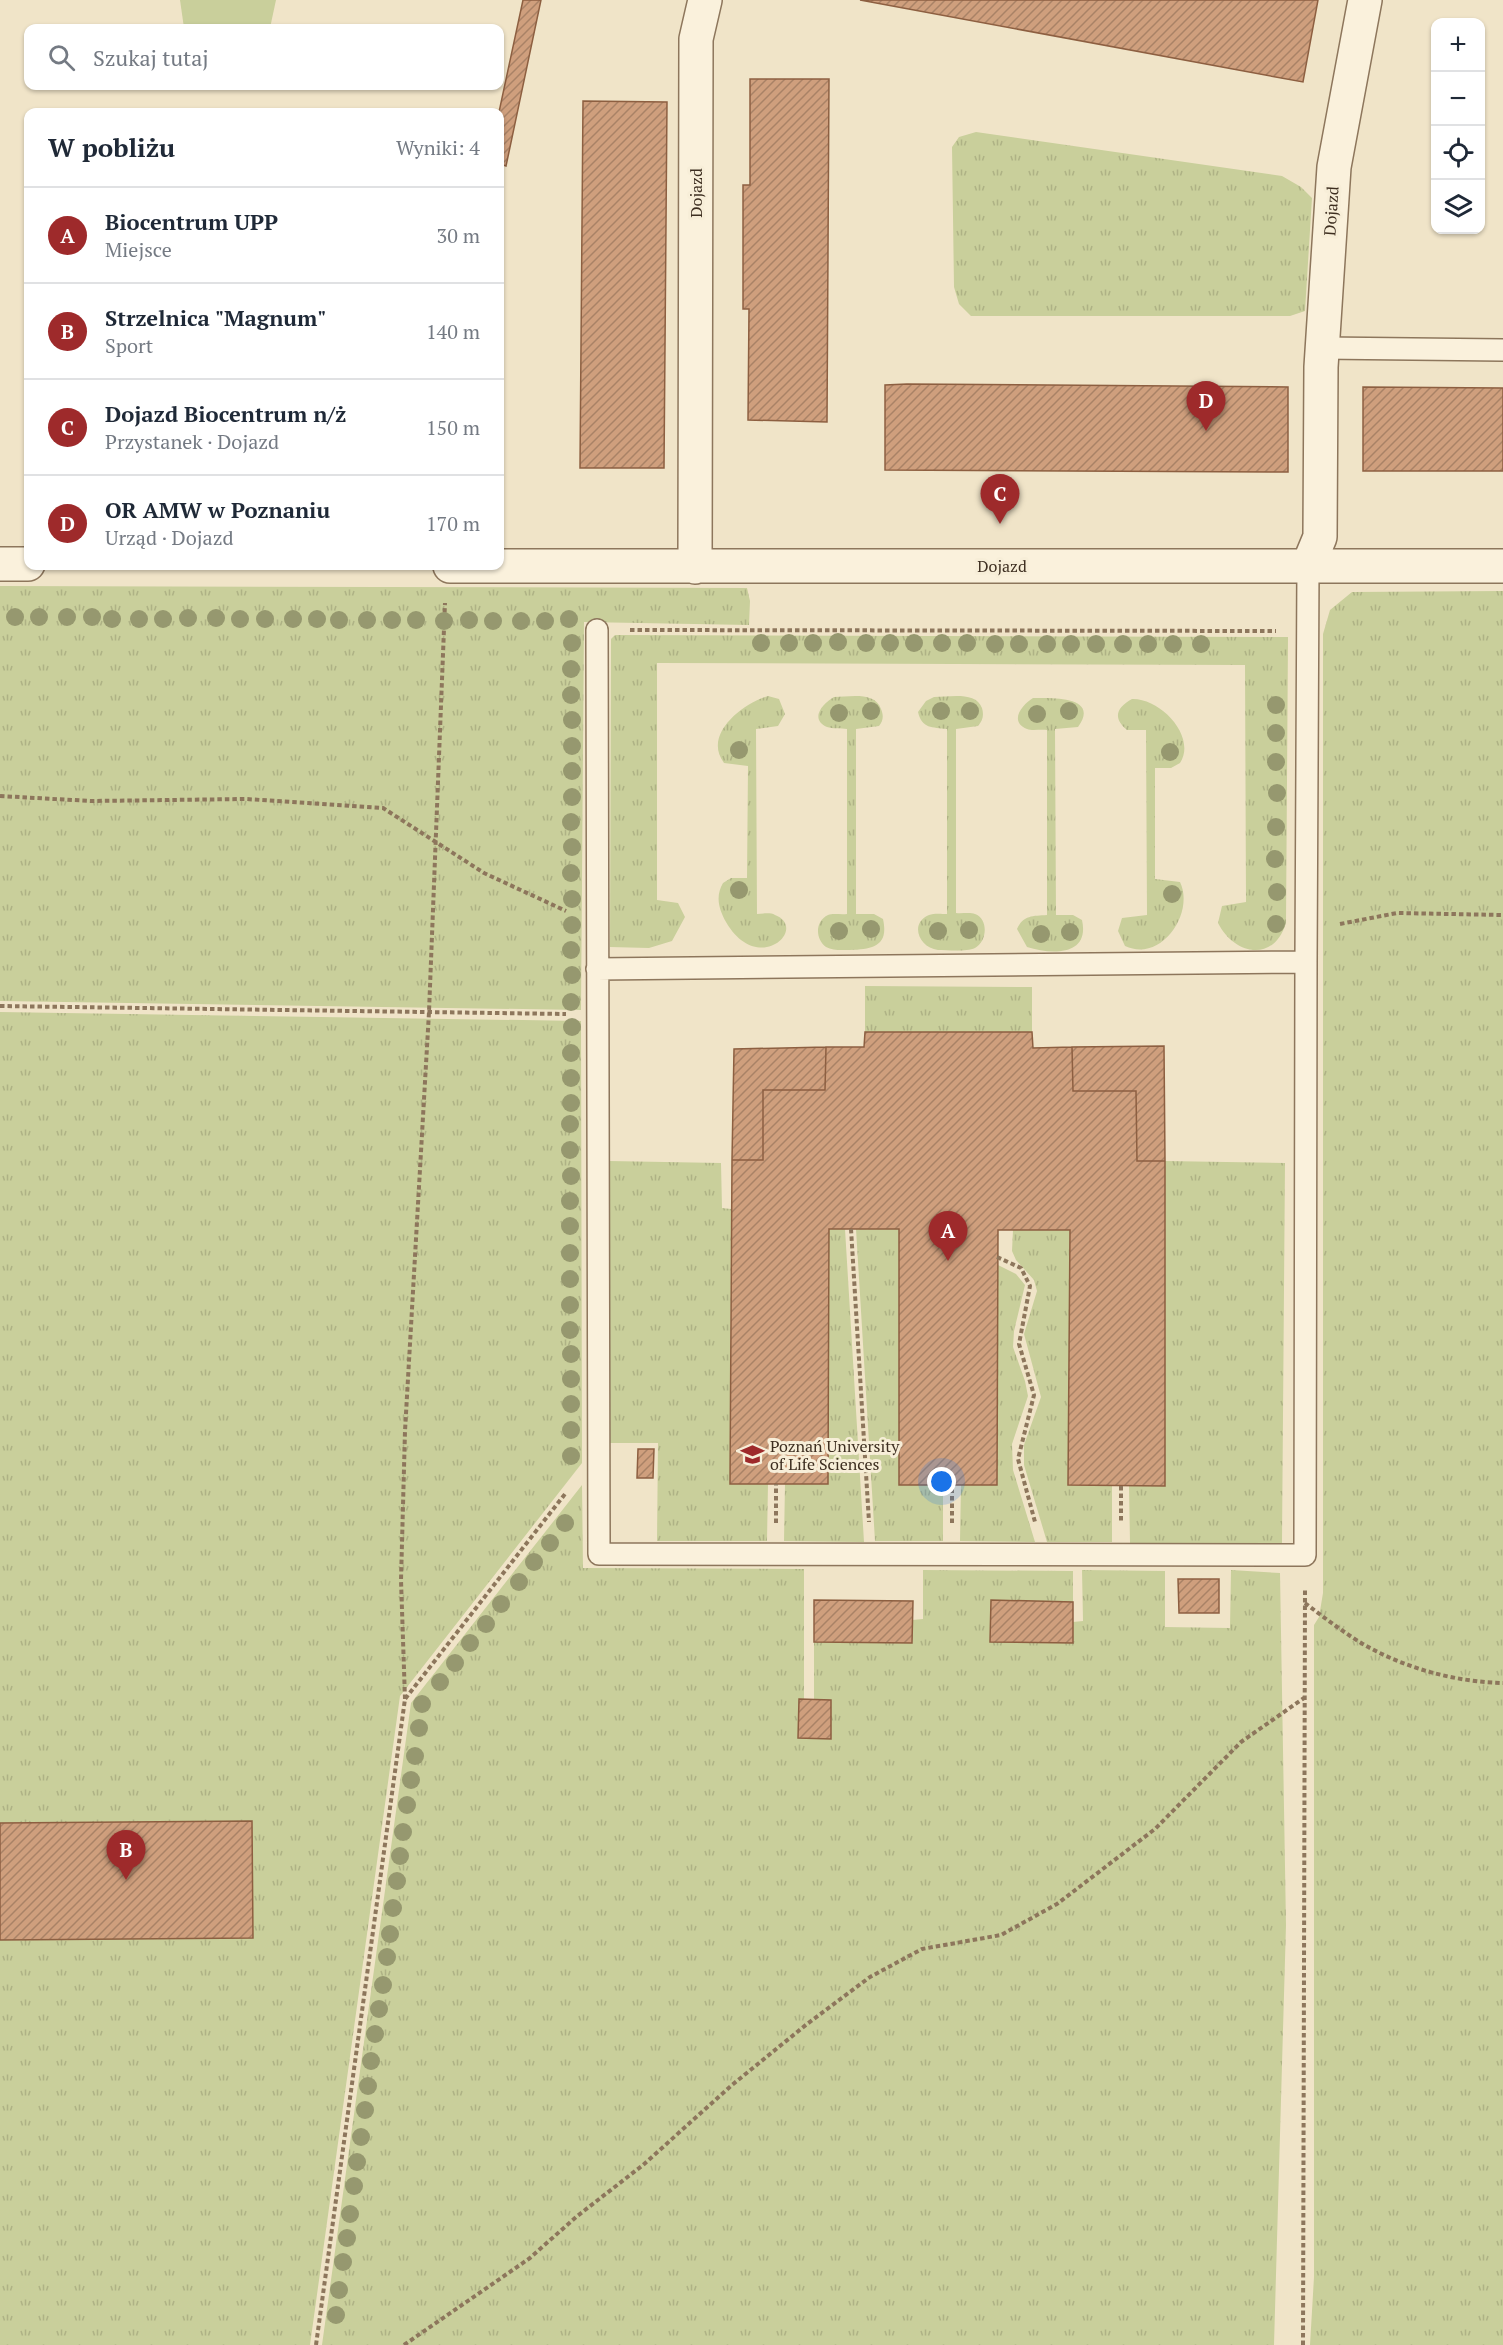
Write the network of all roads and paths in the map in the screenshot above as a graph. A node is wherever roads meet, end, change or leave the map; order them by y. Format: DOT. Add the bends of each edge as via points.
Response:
graph roads {
  1 [pos="705,0"];
  2 [pos="1365,0"];
  3 [pos="1322,348"];
  4 [pos="1503,350"];
  5 [pos="0,564"];
  6 [pos="24,564"];
  7 [pos="1308,566"];
  8 [pos="1503,566"];
  9 [pos="695,567"];
  10 [pos="448,580"];
  11 [pos="597,630"];
  12 [pos="1307,631"];
  13 [pos="0,796"];
  14 [pos="435,842"];
  15 [pos="1503,915"];
  16 [pos="597,925"];
  17 [pos="1306,932"];
  18 [pos="1306,962"];
  19 [pos="597,969"];
  20 [pos="0,1006"];
  21 [pos="429,1012"];
  22 [pos="597,1014"];
  23 [pos="851,1229"];
  24 [pos="997,1257"];
  25 [pos="597,1454"];
  26 [pos="871,1555"];
  27 [pos="1044,1555"];
  28 [pos="1305,1555"];
  29 [pos="1305,1603"];
  30 [pos="1503,1683"];
  31 [pos="1304,1698"];
  32 [pos="405,1699"];
  33 [pos="316,2345"];
  34 [pos="404,2345"];
  35 [pos="1303,2345"];
  1 -- 9 [label="street, Dojazd" via="696,39"];
  2 -- 3 [label="street, Dojazd" via="1334,167"];
  3 -- 4 [label="lane"];
  3 -- 7 [label="street, Dojazd" via="1320,537"];
  5 -- 6 [label="street"];
  7 -- 8 [label="street, Dojazd"];
  7 -- 9 [label="street, Dojazd"];
  7 -- 12 [label="lane"];
  9 -- 10 [label="street, Dojazd"];
  10 -- 14 [label="path"];
  11 -- 12 [label="path"];
  11 -- 16 [label="lane"];
  12 -- 17 [label="lane"];
  13 -- 14 [label="path" via="91,801 246,799 383,808"];
  14 -- 16 [label="path" via="484,873"];
  14 -- 21 [label="path"];
  15 -- 17 [label="path" via="1397,913"];
  16 -- 19 [label="lane"];
  17 -- 18 [label="lane"];
  18 -- 19 [label="lane"];
  18 -- 28 [label="lane"];
  19 -- 22 [label="lane"];
  20 -- 21 [label="path"];
  21 -- 22 [label="path"];
  21 -- 32 [label="path" via="405,1431 401,1580"];
  22 -- 25 [label="lane"];
  23 -- 26 [label="path"];
  24 -- 27 [label="path" via="1021,1268 1030,1286 1019,1344 1034,1395 1018,1459"];
  25 -- 26 [label="lane" via="599,1554"];
  25 -- 32 [label="path"];
  26 -- 27 [label="lane"];
  27 -- 28 [label="lane"];
  28 -- 29 [label="path"];
  29 -- 30 [label="path" via="1359,1641 1410,1666 1481,1683"];
  29 -- 31 [label="path"];
  31 -- 34 [label="path" via="1241,1742 1155,1829 1058,1904 1001,1935 922,1949 870,1977 732,2085 530,2258"];
  31 -- 35 [label="path"];
  32 -- 33 [label="path"];
}
